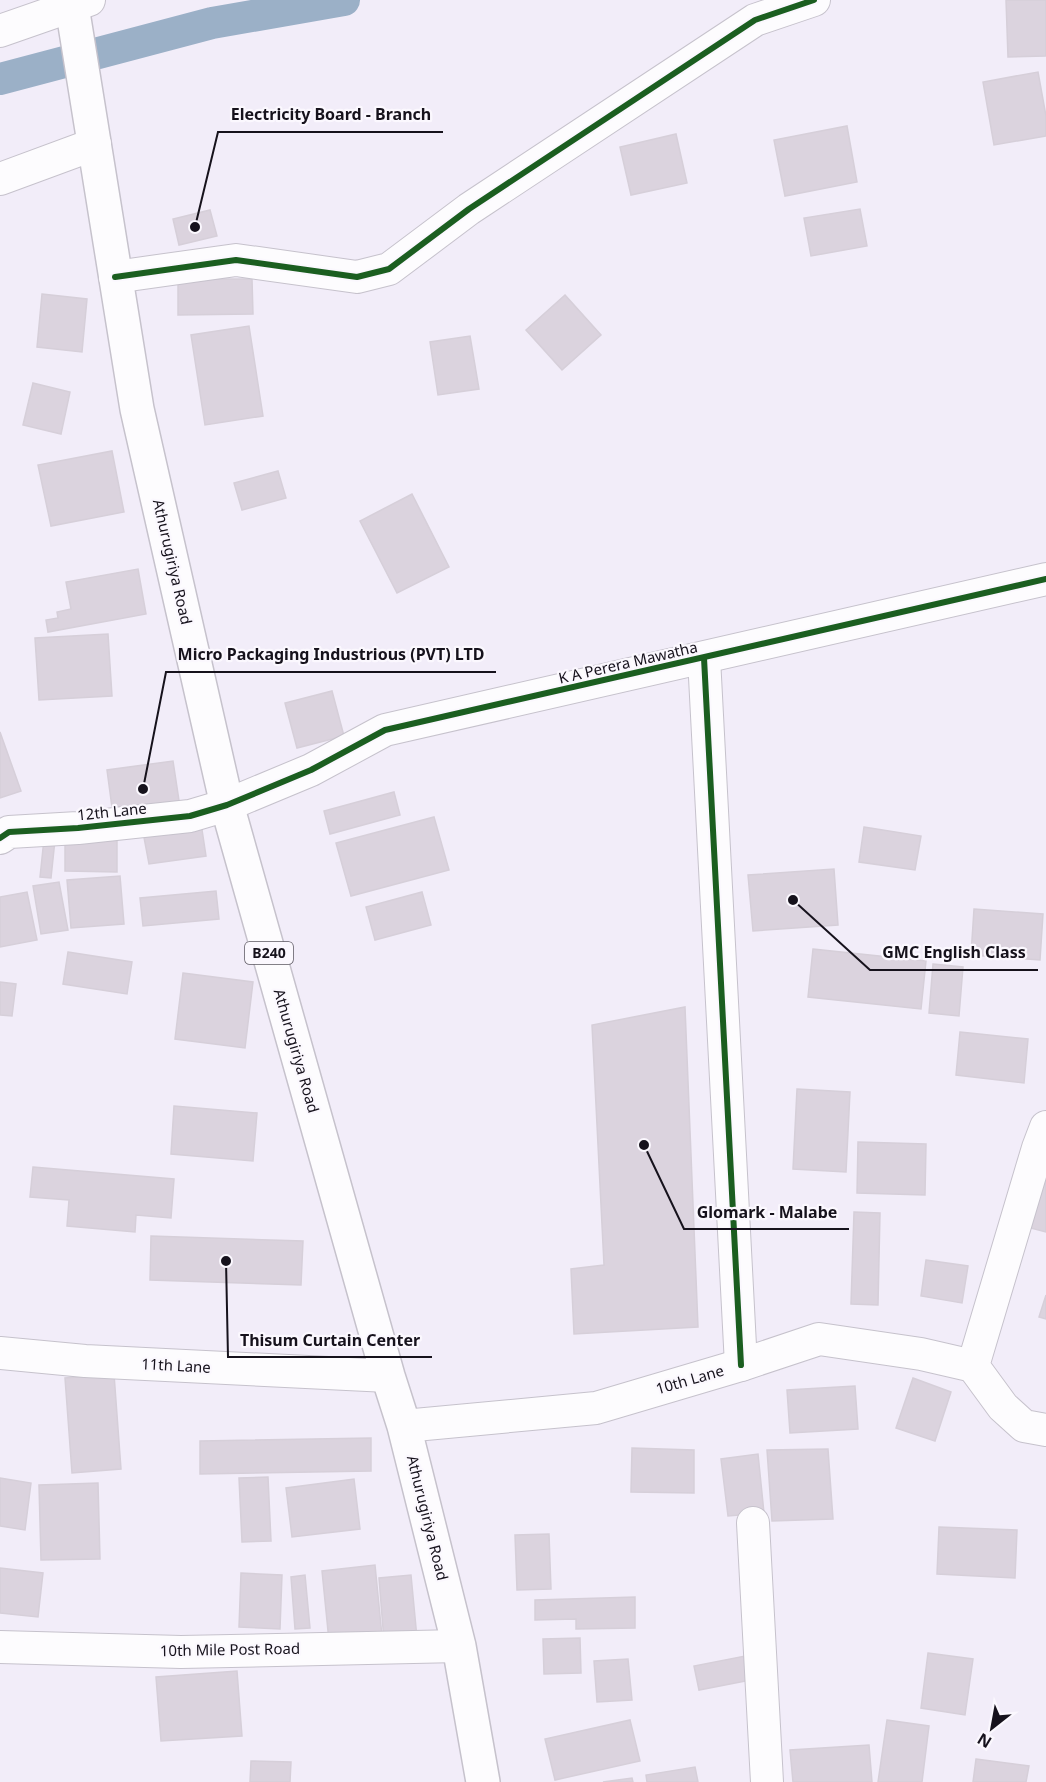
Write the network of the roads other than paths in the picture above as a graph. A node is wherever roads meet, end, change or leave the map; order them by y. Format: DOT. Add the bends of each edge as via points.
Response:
graph roads {
  1 [pos="814,0"];
  2 [pos="77,9"];
  3 [pos="0,31"];
  4 [pos="93,129"];
  5 [pos="0,179"];
  6 [pos="115,277"];
  7 [pos="1046,579"];
  8 [pos="704,658"];
  9 [pos="227,805"];
  10 [pos="0,838"];
  11 [pos="1043,1143"];
  12 [pos="0,1353"];
  13 [pos="741,1365"];
  14 [pos="973,1366"];
  15 [pos="388,1377"];
  16 [pos="404,1426"];
  17 [pos="1046,1430"];
  18 [pos="753,1523"];
  19 [pos="459,1646"];
  20 [pos="0,1647"];
  21 [pos="483,1782"];
  22 [pos="767,1782"];
  1 -- 6 [label="street" via="754,20 479,202 389,269 357,277 236,260"];
  2 -- 3 [label="street"];
  2 -- 4 [label="main road, Athurugiriya Road / B240"];
  4 -- 5 [label="street"];
  4 -- 6 [label="main road, Athurugiriya Road / B240"];
  6 -- 9 [label="main road, Athurugiriya Road / B240" via="137,409"];
  7 -- 8 [label="street, K A Perera Mawatha"];
  8 -- 9 [label="street, K A Perera Mawatha" via="385,730 311,770"];
  8 -- 13 [label="street"];
  9 -- 10 [label="street, 12th Lane" via="190,816 9,832"];
  9 -- 15 [label="main road, Athurugiriya Road / B240"];
  11 -- 14 [label="street"];
  12 -- 15 [label="street, 11th Lane"];
  13 -- 14 [label="street, 10th Lane" via="819,1339"];
  13 -- 16 [label="street, 10th Lane" via="596,1407"];
  14 -- 17 [label="street" via="1024,1426"];
  15 -- 16 [label="main road, Athurugiriya Road / B240"];
  16 -- 19 [label="main road, Athurugiriya Road / B240"];
  18 -- 22 [label="street"];
  19 -- 20 [label="street, 10th Mile Post Road" via="181,1652"];
  19 -- 21 [label="main road, Athurugiriya Road / B240"];
}
